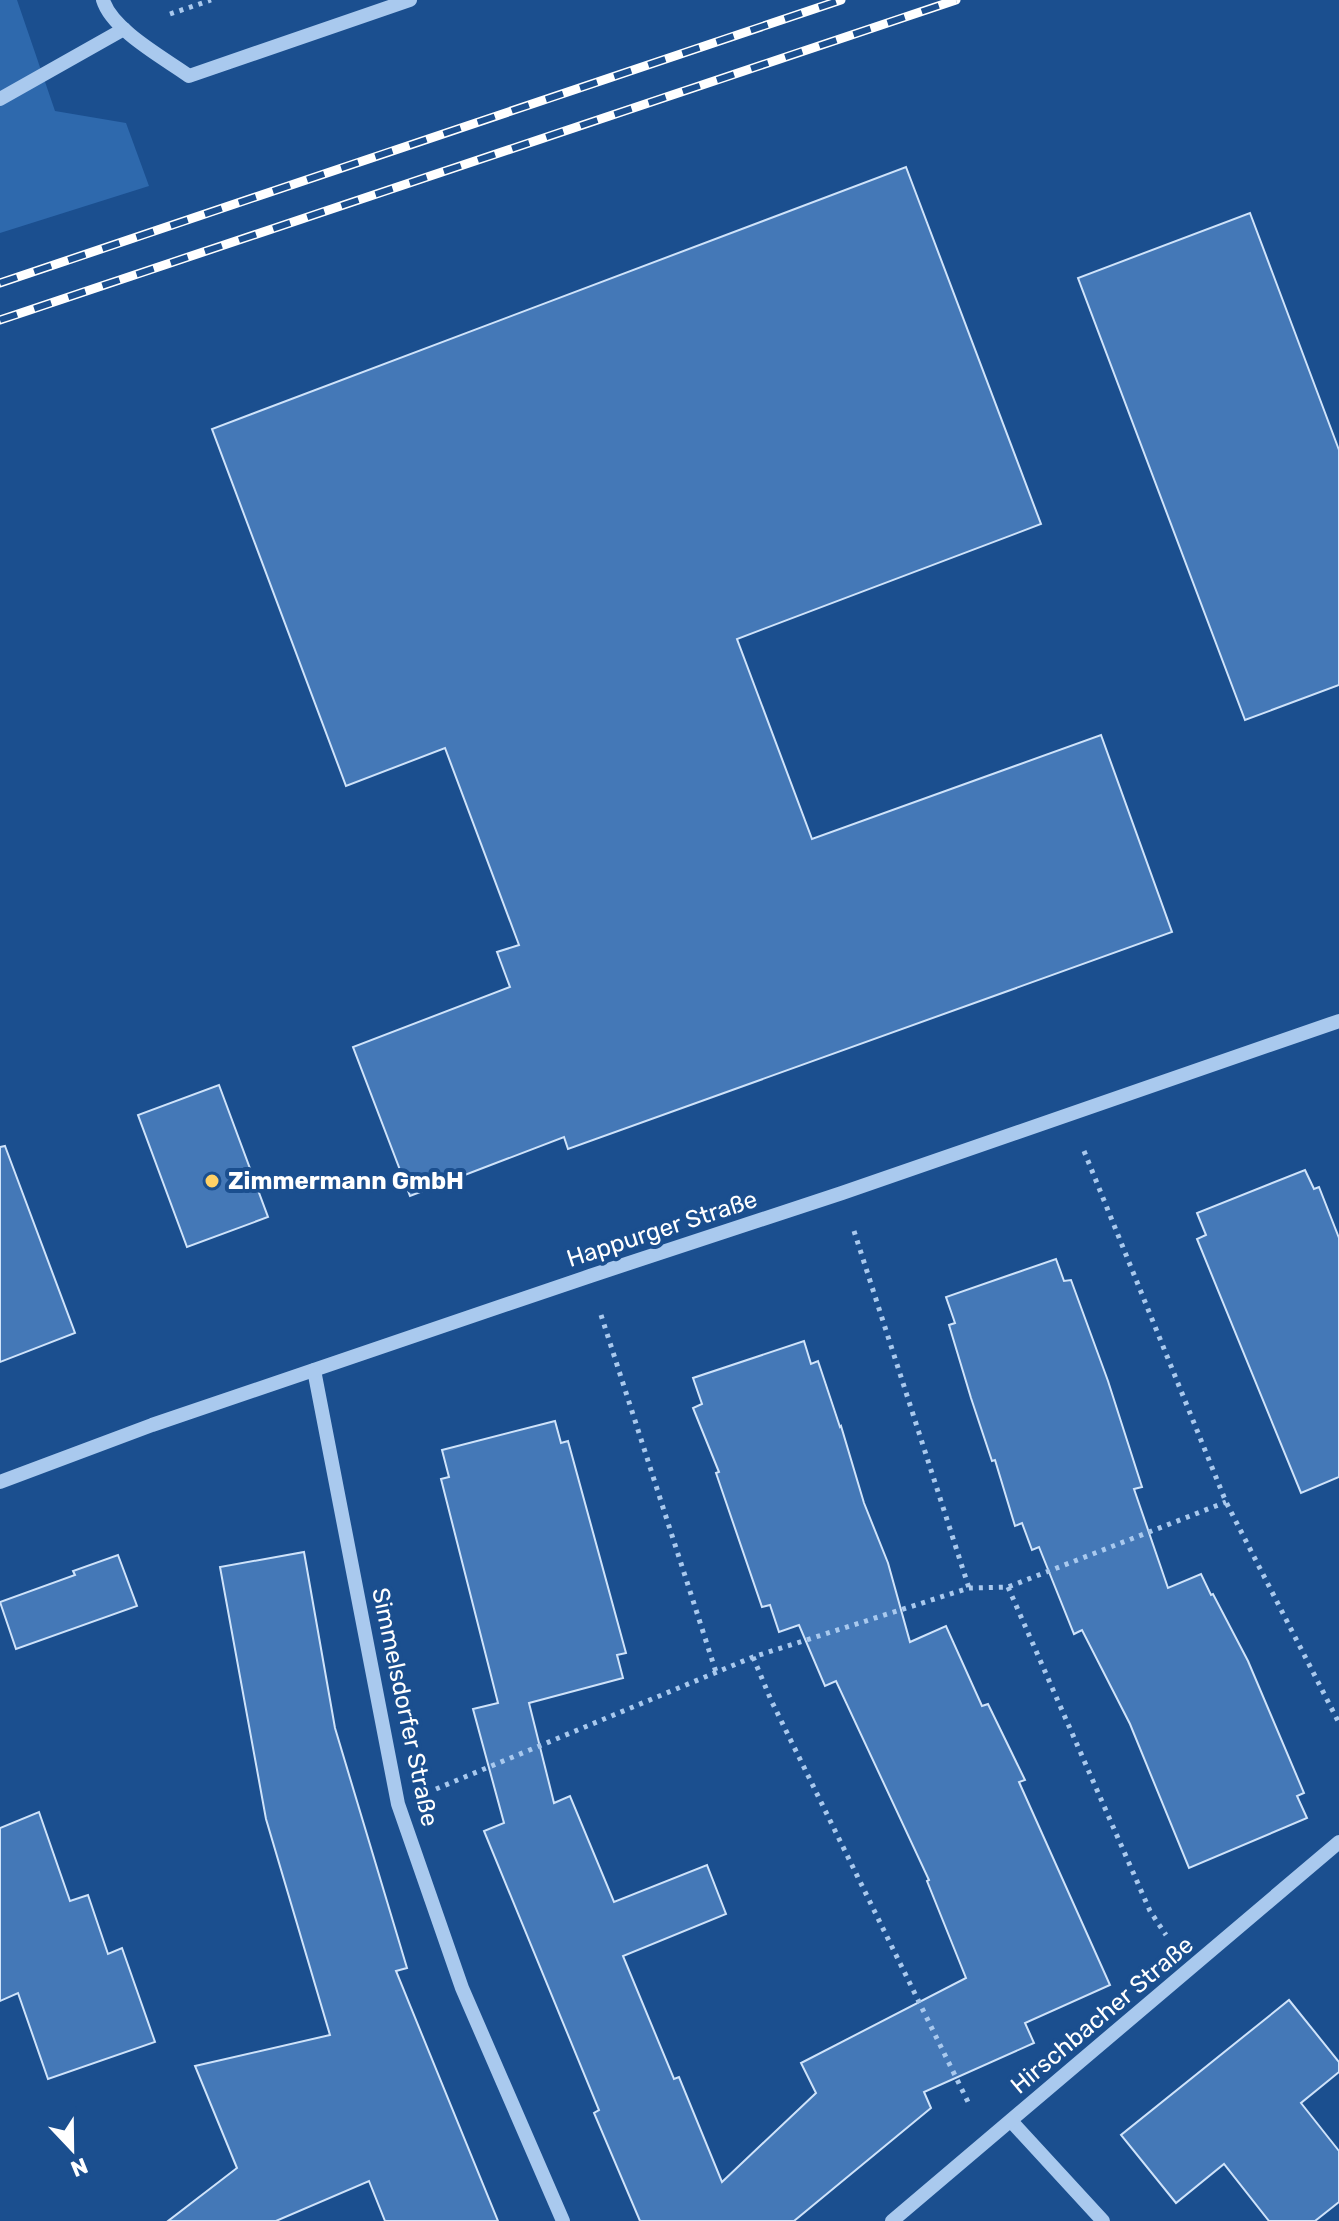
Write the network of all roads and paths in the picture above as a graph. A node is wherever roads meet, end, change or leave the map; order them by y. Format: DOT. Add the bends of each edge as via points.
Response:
graph roads {
  1 [pos="103,0"];
  2 [pos="410,0"];
  3 [pos="124,29"];
  4 [pos="0,99"];
  5 [pos="1339,1021"];
  6 [pos="1069,1113"];
  7 [pos="842,1193"];
  8 [pos="590,1276"];
  9 [pos="314,1370"];
  10 [pos="0,1482"];
  11 [pos="1226,1502"];
  12 [pos="1008,1587"];
  13 [pos="969,1588"];
  14 [pos="753,1657"];
  15 [pos="716,1672"];
  16 [pos="1339,1723"];
  17 [pos="398,1804"];
  18 [pos="1339,1842"];
  19 [pos="1190,1969"];
  20 [pos="1011,2121"];
  21 [pos="987,2141"];
  22 [pos="563,2221"];
  23 [pos="892,2221"];
  24 [pos="1103,2221"];
  1 -- 3 [label="street"];
  2 -- 3 [label="street" via="189,76"];
  3 -- 4 [label="street"];
  5 -- 6 [label="street, Happurger Straße"];
  6 -- 7 [label="street, Happurger Straße"];
  6 -- 11 [label="path"];
  7 -- 8 [label="street, Happurger Straße"];
  7 -- 13 [label="path"];
  8 -- 9 [label="street, Happurger Straße"];
  8 -- 15 [label="path"];
  9 -- 10 [label="street, Happurger Straße"];
  9 -- 17 [label="street, Simmelsdorfer Straße"];
  11 -- 12 [label="path"];
  11 -- 16 [label="path"];
  12 -- 13 [label="path"];
  12 -- 19 [label="path" via="1150,1911"];
  13 -- 14 [label="path"];
  14 -- 15 [label="path"];
  14 -- 21 [label="path"];
  15 -- 17 [label="path"];
  17 -- 22 [label="street, Simmelsdorfer Straße" via="462,1988"];
  18 -- 19 [label="street, Hirschbacher Straße"];
  19 -- 20 [label="street, Hirschbacher Straße"];
  20 -- 21 [label="street, Hirschbacher Straße"];
  20 -- 24 [label="street"];
  21 -- 23 [label="street, Hirschbacher Straße"];
}
